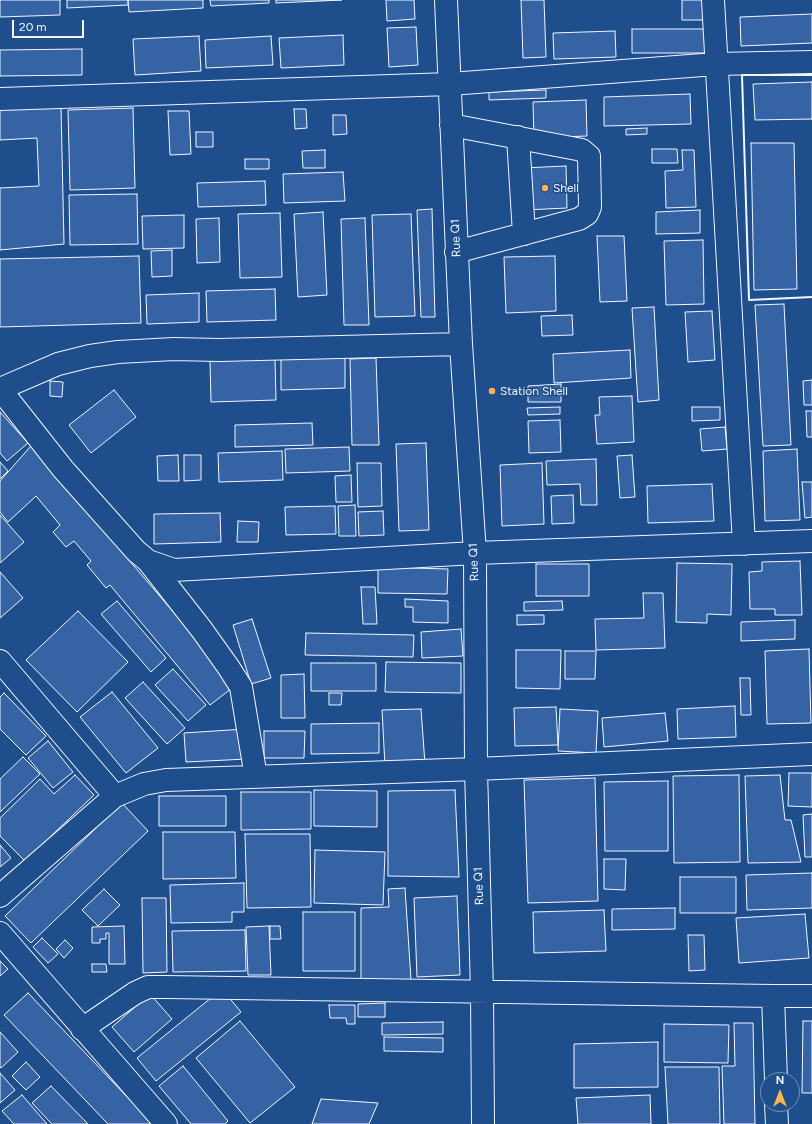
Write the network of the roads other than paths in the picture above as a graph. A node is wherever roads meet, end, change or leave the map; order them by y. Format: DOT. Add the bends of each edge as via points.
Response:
graph roads {
  1 [pos="446,0"];
  2 [pos="713,0"];
  3 [pos="812,62"];
  4 [pos="716,64"];
  5 [pos="450,84"];
  6 [pos="0,99"];
  7 [pos="451,125"];
  8 [pos="518,138"];
  9 [pos="524,234"];
  10 [pos="456,252"];
  11 [pos="460,344"];
  12 [pos="0,389"];
  13 [pos="812,541"];
  14 [pos="744,544"];
  15 [pos="475,553"];
  16 [pos="148,561"];
  17 [pos="0,661"];
  18 [pos="812,754"];
  19 [pos="476,769"];
  20 [pos="256,777"];
  21 [pos="115,796"];
  22 [pos="0,896"];
  23 [pos="0,933"];
  24 [pos="482,992"];
  25 [pos="774,996"];
  26 [pos="812,996"];
  27 [pos="82,1029"];
  28 [pos="776,1072"];
  29 [pos="776,1112"];
  30 [pos="166,1124"];
  31 [pos="483,1124"];
  32 [pos="777,1124"];
  1 -- 5 [label="street, Rue Q1"];
  2 -- 4 [label="street"];
  3 -- 4 [label="street"];
  4 -- 5 [label="street"];
  4 -- 14 [label="street"];
  5 -- 6 [label="street"];
  5 -- 7 [label="street, Rue Q1"];
  7 -- 8 [label="street"];
  7 -- 10 [label="street, Rue Q1"];
  8 -- 9 [label="street"];
  8 -- 9 [label="street" via="582,150 589,156 590,207 587,214 579,219"];
  9 -- 10 [label="street"];
  10 -- 11 [label="street, Rue Q1"];
  11 -- 12 [label="street" via="118,352 58,364"];
  11 -- 15 [label="street, Rue Q1"];
  12 -- 16 [label="street" via="63,469 136,552"];
  13 -- 14 [label="street"];
  14 -- 15 [label="street"];
  15 -- 16 [label="street" via="174,570"];
  15 -- 19 [label="street, Rue Q1"];
  16 -- 20 [label="street" via="202,630 241,687"];
  17 -- 21 [label="street"];
  18 -- 19 [label="street"];
  19 -- 20 [label="street"];
  19 -- 24 [label="street, Rue Q1"];
  20 -- 21 [label="street" via="166,780 144,784"];
  21 -- 22 [label="street"];
  23 -- 27 [label="street"];
  24 -- 25 [label="street"];
  24 -- 27 [label="street" via="148,987"];
  24 -- 31 [label="street, Rue Q1"];
  25 -- 26 [label="street"];
  25 -- 28 [label="street"];
  27 -- 30 [label="street"];
  29 -- 32 [label="street"];
}
